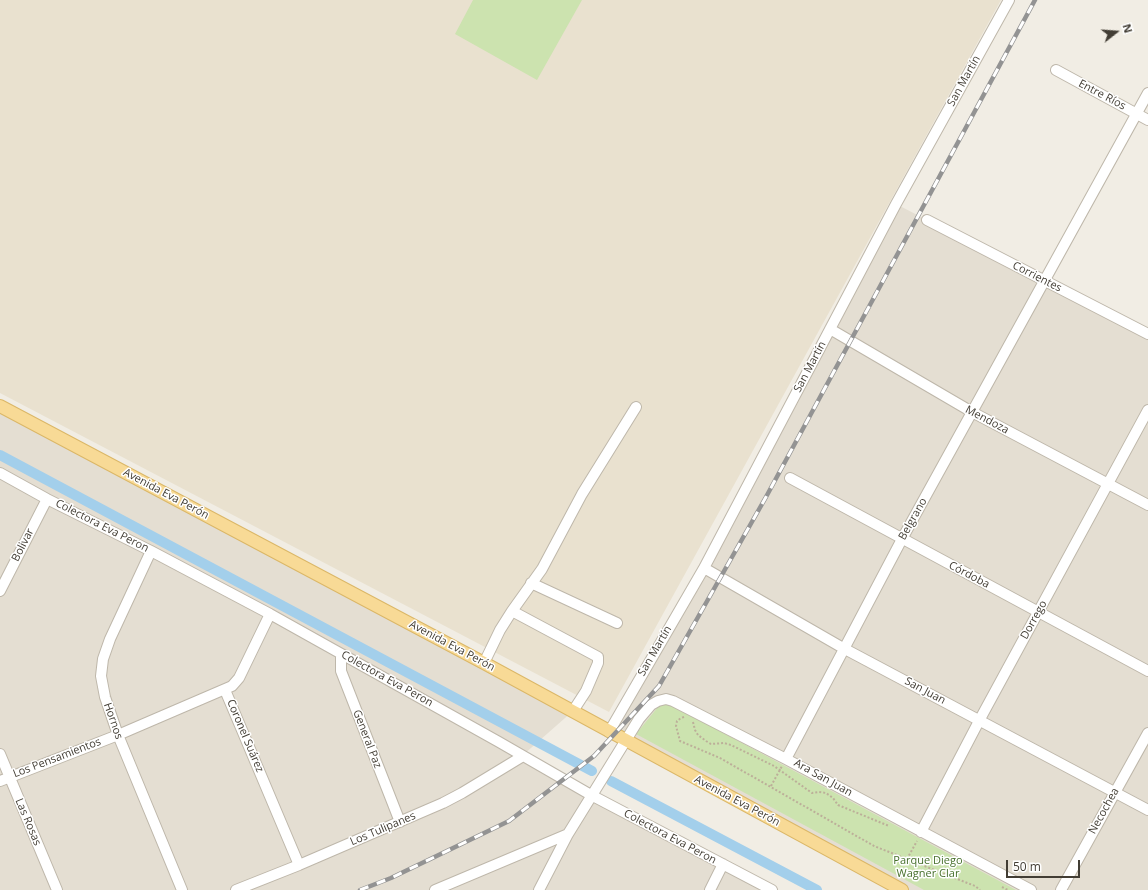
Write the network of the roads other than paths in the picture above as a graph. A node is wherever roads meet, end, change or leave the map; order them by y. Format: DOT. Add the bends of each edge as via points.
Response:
graph roads {
  1 [pos="1009,0"];
  2 [pos="1056,70"];
  3 [pos="1148,93"];
  4 [pos="1137,114"];
  5 [pos="1148,120"];
  6 [pos="927,220"];
  7 [pos="1044,281"];
  8 [pos="830,329"];
  9 [pos="1148,334"];
  10 [pos="0,406"];
  11 [pos="636,407"];
  12 [pos="1148,410"];
  13 [pos="972,412"];
  14 [pos="0,474"];
  15 [pos="790,478"];
  16 [pos="1108,484"];
  17 [pos="47,499"];
  18 [pos="1148,505"];
  19 [pos="902,539"];
  20 [pos="151,551"];
  21 [pos="704,568"];
  22 [pos="531,583"];
  23 [pos="0,591"];
  24 [pos="512,611"];
  25 [pos="1038,612"];
  26 [pos="270,614"];
  27 [pos="617,623"];
  28 [pos="843,648"];
  29 [pos="341,654"];
  30 [pos="484,663"];
  31 [pos="1148,671"];
  32 [pos="226,690"];
  33 [pos="573,711"];
  34 [pos="979,721"];
  35 [pos="609,732"];
  36 [pos="1148,733"];
  37 [pos="118,735"];
  38 [pos="625,740"];
  39 [pos="0,754"];
  40 [pos="523,756"];
  41 [pos="786,759"];
  42 [pos="5,779"];
  43 [pos="1115,793"];
  44 [pos="591,795"];
  45 [pos="1148,810"];
  46 [pos="400,822"];
  47 [pos="921,832"];
  48 [pos="568,834"];
  49 [pos="723,864"];
  50 [pos="299,865"];
  51 [pos="57,890"];
  52 [pos="182,890"];
  53 [pos="236,890"];
  54 [pos="435,890"];
  55 [pos="539,890"];
  56 [pos="710,890"];
  57 [pos="772,890"];
  58 [pos="902,890"];
  59 [pos="1031,890"];
  60 [pos="1061,890"];
  1 -- 8 [label="street, San Martín"];
  2 -- 4 [label="street, Entre Ríos"];
  3 -- 4 [label="street, Belgrano"];
  4 -- 5 [label="street, Entre Ríos"];
  4 -- 7 [label="street, Belgrano"];
  6 -- 7 [label="street, Corrientes"];
  7 -- 9 [label="street, Corrientes"];
  7 -- 13 [label="street, Belgrano"];
  8 -- 13 [label="street, Mendoza"];
  8 -- 21 [label="street, San Martín"];
  10 -- 30 [label="main road, Avenida Eva Perón"];
  11 -- 22 [label="street" via="582,494 542,569"];
  12 -- 16 [label="street, Dorrego"];
  13 -- 16 [label="street, Mendoza"];
  13 -- 19 [label="street, Belgrano"];
  14 -- 17 [label="street, Colectora Eva Peron"];
  15 -- 19 [label="street, Córdoba"];
  16 -- 18 [label="street, Mendoza"];
  16 -- 25 [label="street, Dorrego"];
  17 -- 20 [label="street, Colectora Eva Peron"];
  17 -- 23 [label="street, Bolivar"];
  19 -- 25 [label="street, Córdoba"];
  19 -- 28 [label="street, Belgrano"];
  20 -- 26 [label="street, Colectora Eva Peron"];
  20 -- 37 [label="street, Hornos" via="110,639 103,660 101,676 105,697"];
  21 -- 28 [label="street, San Juan"];
  21 -- 35 [label="street, San Martín"];
  22 -- 24 [label="street"];
  22 -- 27 [label="street"];
  24 -- 30 [label="street"];
  24 -- 33 [label="street" via="598,657 586,691"];
  25 -- 31 [label="street, Córdoba"];
  25 -- 34 [label="street, Dorrego"];
  26 -- 29 [label="street, Colectora Eva Peron"];
  26 -- 32 [label="street, Coronel Suárez" via="239,678"];
  28 -- 34 [label="street, San Juan"];
  28 -- 41 [label="street, Belgrano"];
  29 -- 40 [label="street, Colectora Eva Peron"];
  29 -- 46 [label="street, General Paz" via="341,671"];
  30 -- 33 [label="main road, Avenida Eva Perón"];
  32 -- 37 [label="street, Los Pensamientos"];
  32 -- 50 [label="street, Coronel Suárez"];
  33 -- 35 [label="main road, Avenida Eva Perón"];
  34 -- 43 [label="street, San Juan"];
  34 -- 47 [label="street, Dorrego"];
  35 -- 38 [label="main road, Avenida Eva Perón"];
  36 -- 43 [label="street, Necochea"];
  37 -- 42 [label="street, Los Pensamientos"];
  37 -- 52 [label="street, Hornos"];
  38 -- 41 [label="street, Ara San Juan" via="651,705 658,700 666,699"];
  38 -- 44 [label="street"];
  38 -- 58 [label="main road, Avenida Eva Perón"];
  39 -- 42 [label="street, Las Rosas"];
  40 -- 44 [label="street, Colectora Eva Peron"];
  40 -- 46 [label="street, Los Tulipanes" via="462,793"];
  41 -- 47 [label="street, Ara San Juan"];
  42 -- 51 [label="street, Las Rosas"];
  43 -- 45 [label="street, San Juan"];
  43 -- 60 [label="street, Necochea"];
  44 -- 48 [label="street"];
  44 -- 49 [label="street, Colectora Eva Peron"];
  46 -- 50 [label="street, Los Tulipanes"];
  47 -- 59 [label="street, Ara San Juan"];
  48 -- 54 [label="street"];
  48 -- 55 [label="street"];
  49 -- 56 [label="street"];
  49 -- 57 [label="street, Colectora Eva Peron"];
  50 -- 53 [label="street, Los Tulipanes"];
}
